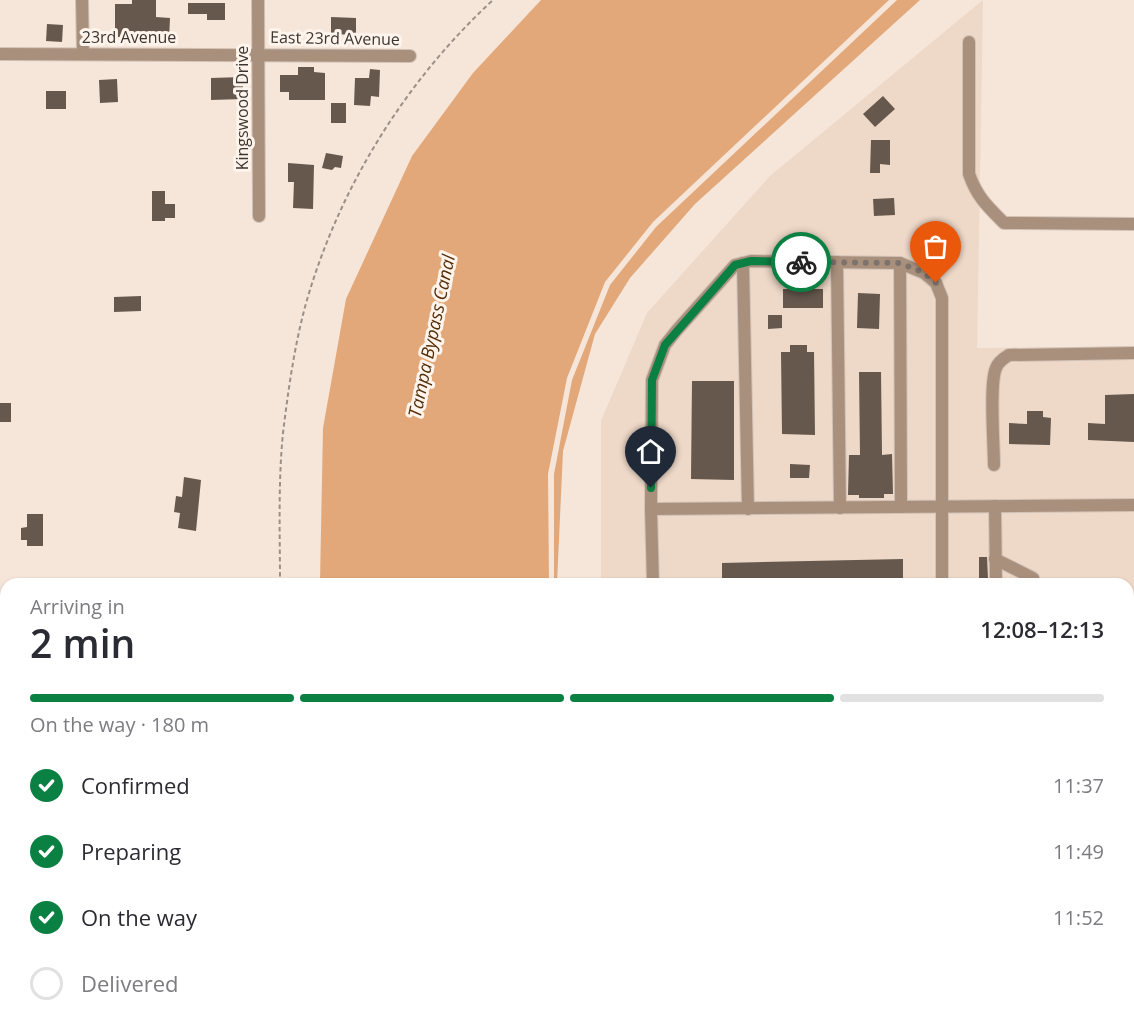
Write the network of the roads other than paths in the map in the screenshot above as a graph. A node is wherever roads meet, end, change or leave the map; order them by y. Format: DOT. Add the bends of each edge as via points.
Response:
graph roads {
  1 [pos="82,0"];
  2 [pos="258,0"];
  3 [pos="969,42"];
  4 [pos="83,53"];
  5 [pos="0,54"];
  6 [pos="259,54"];
  7 [pos="410,56"];
  8 [pos="259,216"];
  9 [pos="1134,224"];
  10 [pos="837,262"];
  11 [pos="743,263"];
  12 [pos="900,263"];
  13 [pos="1134,353"];
  14 [pos="994,465"];
  15 [pos="1134,505"];
  16 [pos="995,506"];
  17 [pos="901,507"];
  18 [pos="942,507"];
  19 [pos="840,508"];
  20 [pos="651,509"];
  21 [pos="748,509"];
  22 [pos="995,559"];
  23 [pos="653,578"];
  24 [pos="942,578"];
  25 [pos="996,578"];
  26 [pos="1033,578"];
  1 -- 4 [label="street"];
  2 -- 6 [label="street, Kingswood Drive"];
  3 -- 9 [label="street" via="969,174 975,192 986,205 1004,223"];
  4 -- 5 [label="street, 23rd Avenue"];
  4 -- 6 [label="street, 23rd Avenue"];
  6 -- 7 [label="street, East 23rd Avenue"];
  6 -- 8 [label="street, Kingswood Drive"];
  10 -- 11 [label="street"];
  10 -- 12 [label="street"];
  10 -- 19 [label="street"];
  11 -- 20 [label="street" via="735,265 665,345 652,380"];
  11 -- 21 [label="street"];
  12 -- 17 [label="street"];
  12 -- 18 [label="street" via="924,273 936,283 942,298"];
  13 -- 14 [label="street" via="1009,355 1001,360 994,383"];
  15 -- 16 [label="street"];
  16 -- 18 [label="street"];
  16 -- 22 [label="street"];
  17 -- 18 [label="street"];
  17 -- 19 [label="street"];
  18 -- 24 [label="street"];
  19 -- 21 [label="street"];
  20 -- 21 [label="street"];
  20 -- 23 [label="street"];
  22 -- 25 [label="street"];
  22 -- 26 [label="street"];
}
